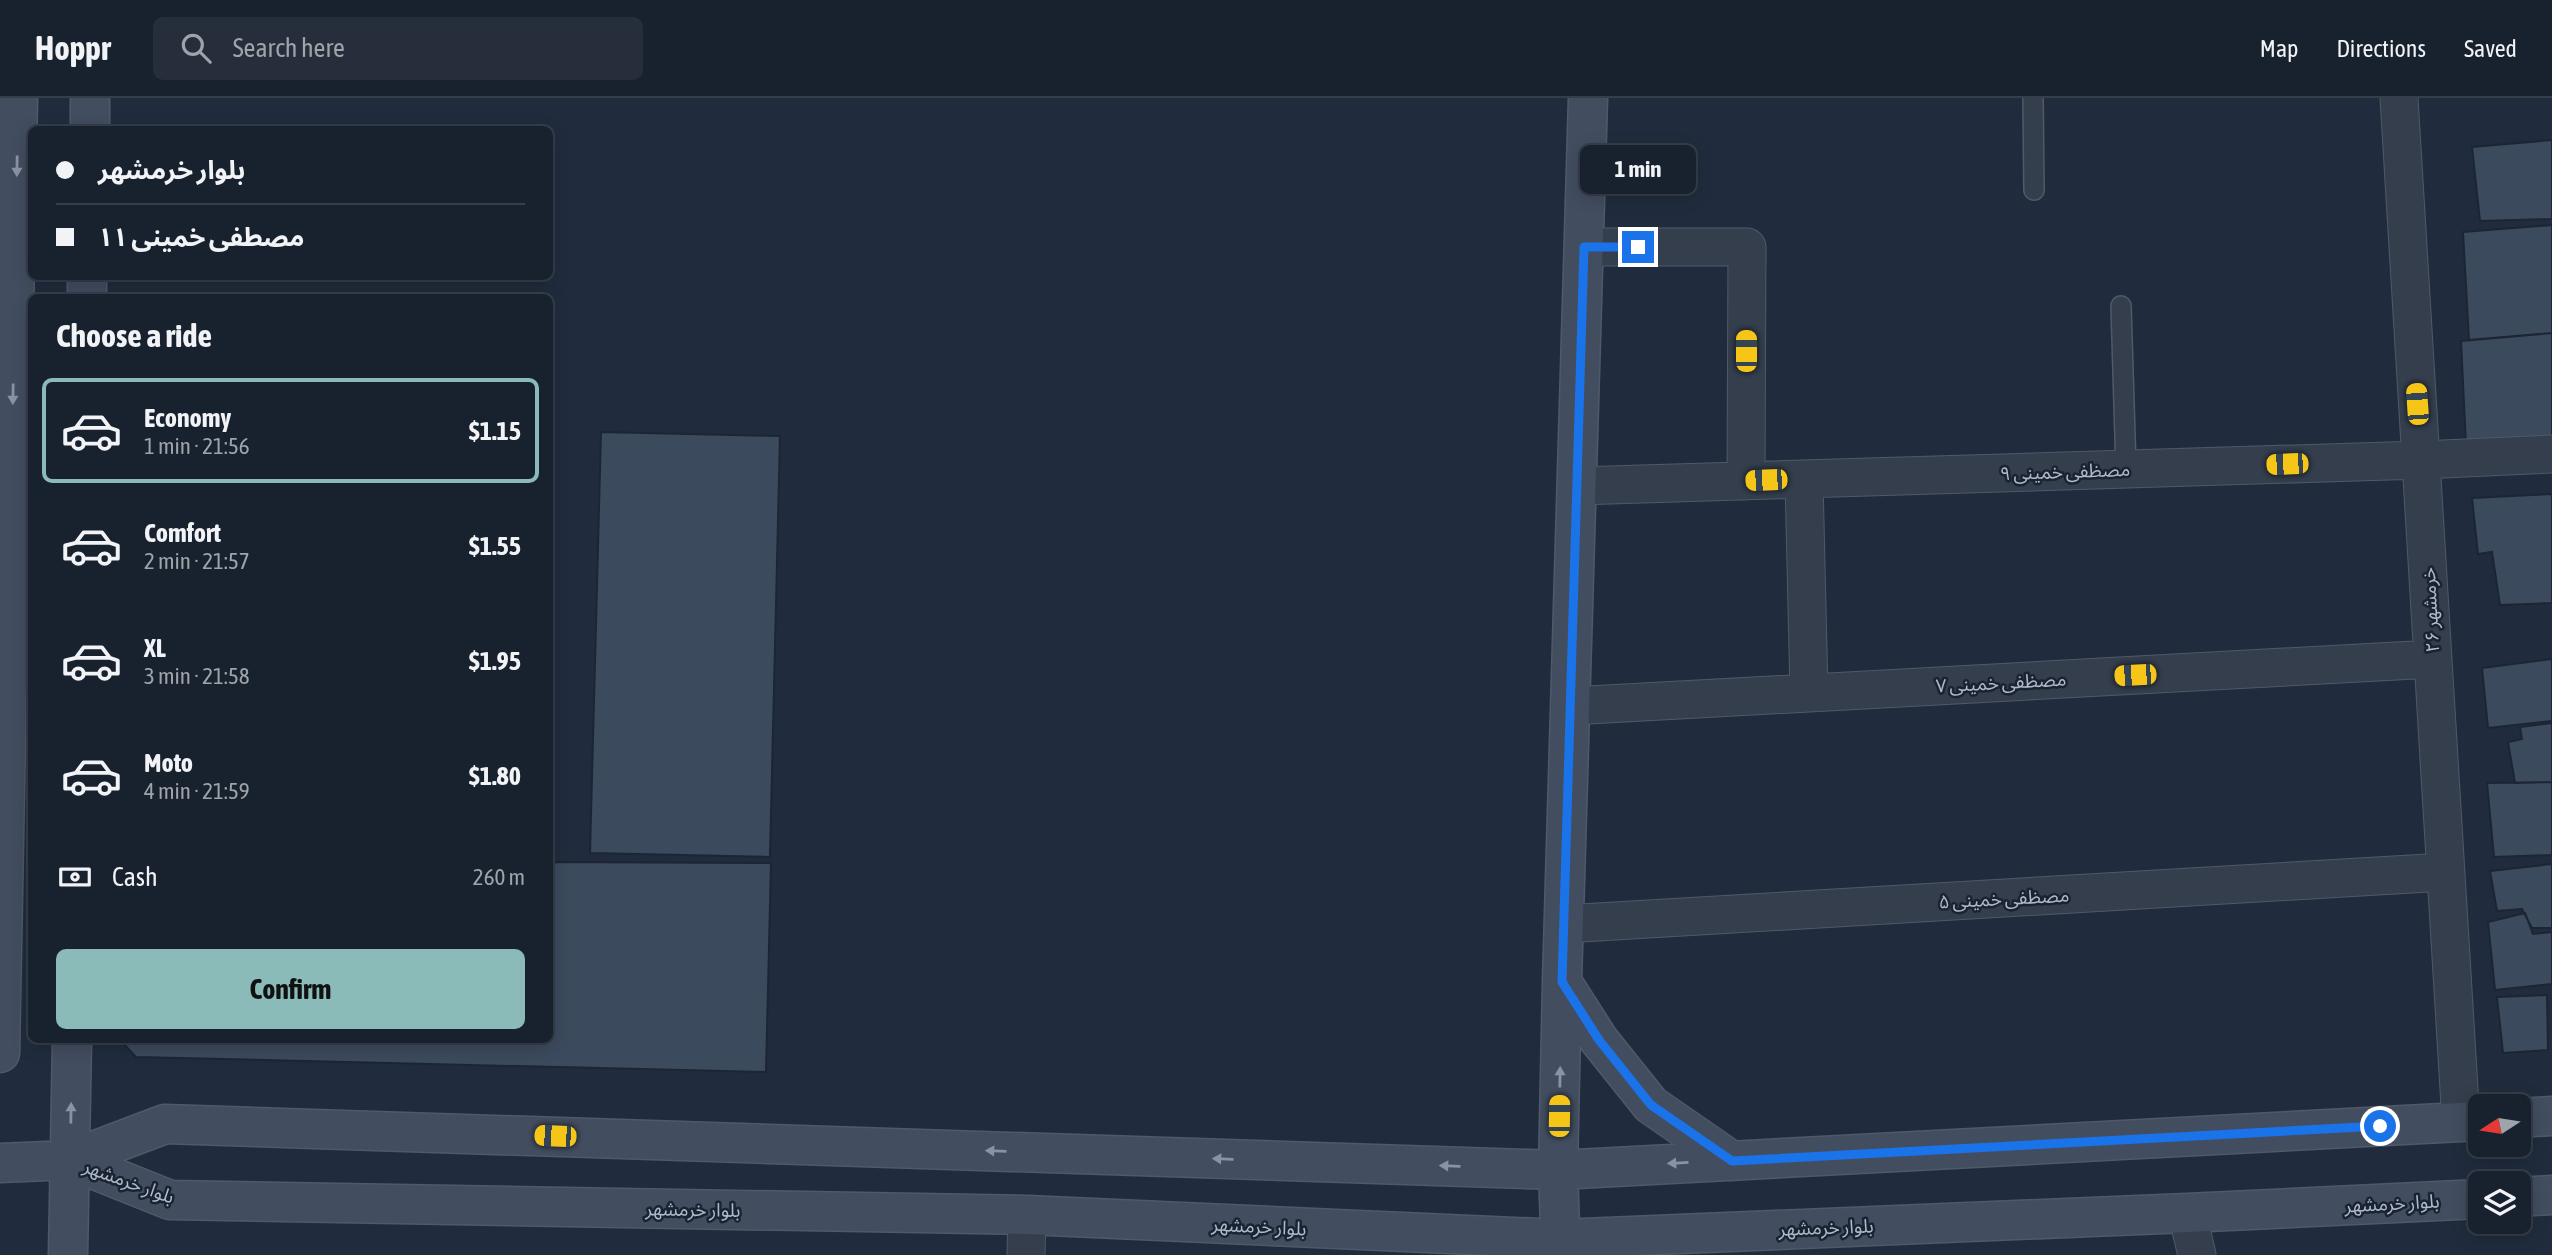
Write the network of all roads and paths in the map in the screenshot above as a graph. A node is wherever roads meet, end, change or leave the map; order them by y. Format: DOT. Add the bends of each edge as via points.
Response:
graph roads {
  1 [pos="18,98"];
  2 [pos="90,98"];
  3 [pos="1588,98"];
  4 [pos="2033,98"];
  5 [pos="2399,98"];
  6 [pos="90,126"];
  7 [pos="2034,190"];
  8 [pos="1584,247"];
  9 [pos="2120,306"];
  10 [pos="2552,454"];
  11 [pos="2421,460"];
  12 [pos="2126,469"];
  13 [pos="1804,479"];
  14 [pos="1746,481"];
  15 [pos="1577,486"];
  16 [pos="2433,659"];
  17 [pos="1810,693"];
  18 [pos="1570,706"];
  19 [pos="2445,872"];
  20 [pos="1564,924"];
  21 [pos="1562,982"];
  22 [pos="72,1043"];
  23 [pos="0,1054"];
  24 [pos="2468,1101"];
  25 [pos="2552,1116"];
  26 [pos="2531,1117"];
  27 [pos="2468,1121"];
  28 [pos="70,1160"];
  29 [pos="1732,1161"];
  30 [pos="0,1163"];
  31 [pos="1558,1170"];
  32 [pos="2552,1195"];
  33 [pos="2531,1196"];
  34 [pos="2468,1200"];
  35 [pos="2187,1213"];
  36 [pos="1027,1215"];
  37 [pos="1656,1245"];
  38 [pos="1561,1247"];
  39 [pos="68,1255"];
  40 [pos="1026,1255"];
  41 [pos="2197,1255"];
  1 -- 23 [label="main road, one-way"];
  2 -- 6 [label="main road"];
  3 -- 8 [label="main road"];
  4 -- 7 [label="lane"];
  5 -- 11 [label="street, خرمشهر ۲۶"];
  8 -- 14 [label="street" via="1747,247"];
  8 -- 15 [label="main road"];
  9 -- 12 [label="lane"];
  10 -- 11 [label="street, مصظفی خمینی ۹"];
  11 -- 12 [label="street, مصظفی خمینی ۹"];
  11 -- 16 [label="street, خرمشهر ۲۶"];
  12 -- 13 [label="street, مصظفی خمینی ۹"];
  13 -- 14 [label="street, مصظفی خمینی ۹"];
  13 -- 17 [label="street"];
  14 -- 15 [label="street, مصظفی خمینی ۹"];
  15 -- 18 [label="main road"];
  16 -- 17 [label="street, مصظفی خمینی ۷"];
  16 -- 19 [label="street, خرمشهر ۲۶"];
  17 -- 18 [label="street, مصظفی خمینی ۷"];
  18 -- 20 [label="main road"];
  19 -- 20 [label="street, مصظفی خمینی ۵"];
  19 -- 24 [label="street, خرمشهر ۲۶"];
  20 -- 21 [label="main road"];
  21 -- 29 [label="main road" via="1599,1040 1651,1105"];
  31 -- 21 [label="main road, one-way"];
  28 -- 22 [label="main road, one-way"];
  25 -- 26 [label="main road"];
  27 -- 29 [label="main road, بلوار خرمشهر"];
  28 -- 30 [label="main road"];
  31 -- 28 [label="main road, بلوار خرمشهر, one-way" via="166,1124"];
  28 -- 36 [label="main road, بلوار خرمشهر" via="170,1200"];
  28 -- 39 [label="main road"];
  29 -- 31 [label="main road, بلوار خرمشهر, one-way"];
  31 -- 38 [label="main road"];
  32 -- 33 [label="main road"];
  34 -- 35 [label="main road, بلوار خرمشهر"];
  35 -- 37 [label="main road, بلوار خرمشهر"];
  35 -- 41 [label="street"];
  36 -- 38 [label="main road, بلوار خرمشهر"];
  36 -- 40 [label="street"];
  37 -- 38 [label="main road, بلوار خرمشهر"];
}
